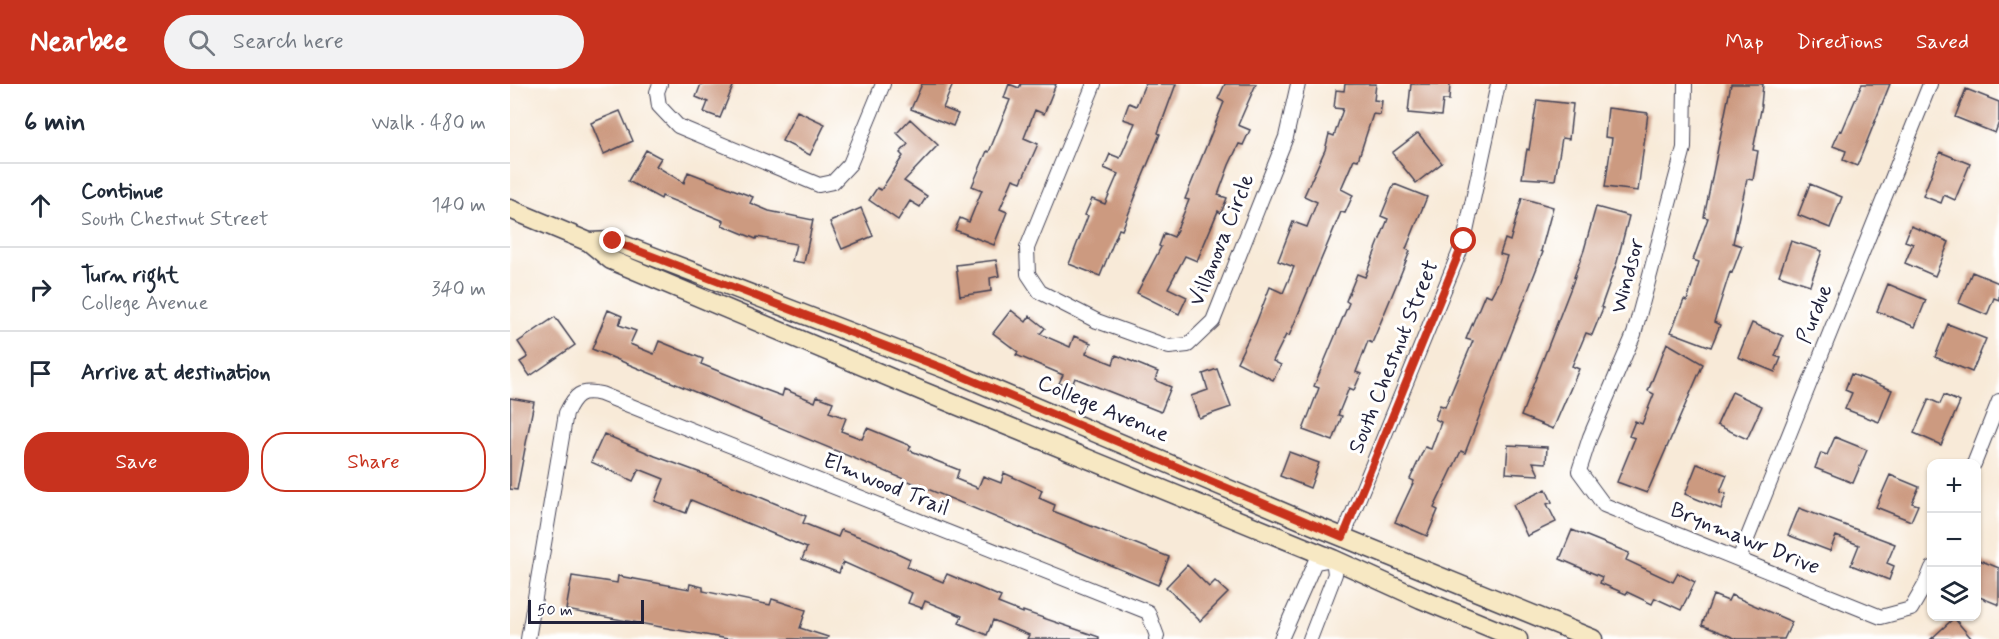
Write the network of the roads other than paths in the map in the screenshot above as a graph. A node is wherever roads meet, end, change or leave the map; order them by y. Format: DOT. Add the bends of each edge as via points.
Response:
graph roads {
  1 [pos="660,84"];
  2 [pos="883,84"];
  3 [pos="1094,84"];
  4 [pos="1298,84"];
  5 [pos="1498,84"];
  6 [pos="1685,84"];
  7 [pos="1930,84"];
  8 [pos="510,209"];
  9 [pos="589,242"];
  10 [pos="1999,401"];
  11 [pos="1976,459"];
  12 [pos="1579,471"];
  13 [pos="1343,537"];
  14 [pos="1333,559"];
  15 [pos="1739,559"];
  16 [pos="1927,580"];
  17 [pos="530,639"];
  18 [pos="1156,639"];
  19 [pos="1281,639"];
  20 [pos="1310,639"];
  21 [pos="1518,639"];
  22 [pos="1593,639"];
  1 -- 2 [label="street" via="659,106 678,126 819,186 833,182 850,164"];
  3 -- 4 [label="street, Villanova Circle" via="1027,248 1028,274 1040,292 1097,321 1169,347 1188,345 1213,321 1286,137"];
  5 -- 13 [label="street, South Chestnut Street" via="1464,241"];
  6 -- 12 [label="street, Windsor" via="1684,148 1637,323"];
  7 -- 15 [label="street, Purdue"];
  8 -- 9 [label="main road, College Avenue"];
  9 -- 13 [label="main road, College Avenue" via="613,241 937,365"];
  9 -- 14 [label="main road, College Avenue" via="611,260"];
  10 -- 11 [label="street"];
  12 -- 15 [label="street, Brynmawr Drive" via="1604,505"];
  13 -- 14 [label="main road"];
  13 -- 22 [label="main road, College Avenue"];
  14 -- 19 [label="street" via="1315,562"];
  14 -- 20 [label="street" via="1335,574"];
  14 -- 21 [label="main road, College Avenue"];
  15 -- 16 [label="street, Brynmawr Drive" via="1881,617 1911,609"];
  17 -- 18 [label="street, Elmwood Trail" via="566,413 579,394 590,391 1148,612"];
}
